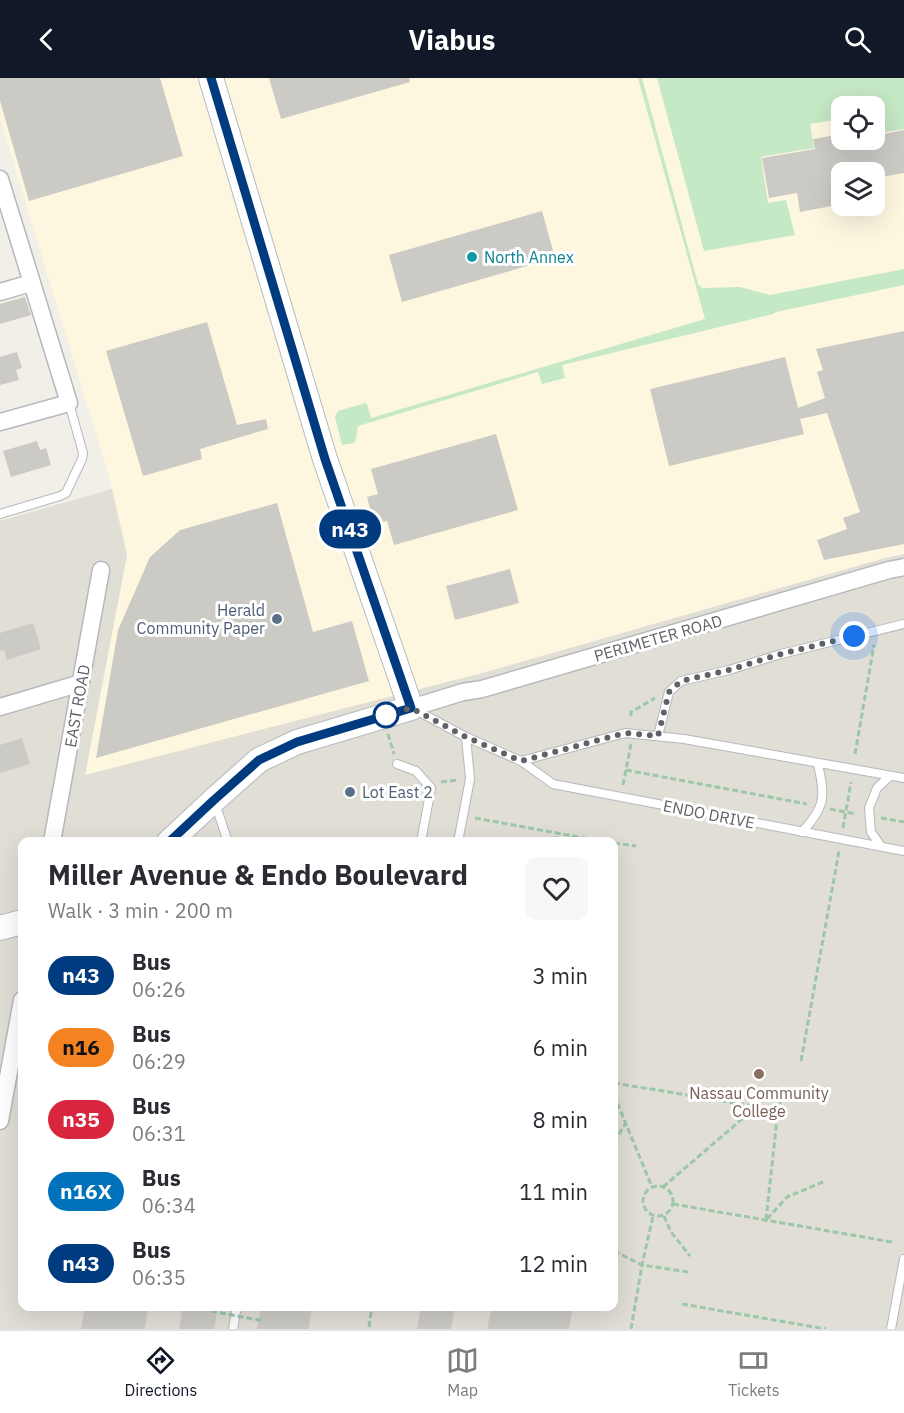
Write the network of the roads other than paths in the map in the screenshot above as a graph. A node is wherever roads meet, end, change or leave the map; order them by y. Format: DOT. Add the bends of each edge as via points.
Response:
graph roads {
  1 [pos="211,78"];
  2 [pos="0,179"];
  3 [pos="31,283"];
  4 [pos="0,292"];
  5 [pos="69,403"];
  6 [pos="0,422"];
  7 [pos="0,514"];
  8 [pos="904,567"];
  9 [pos="101,570"];
  10 [pos="904,624"];
  11 [pos="81,683"];
  12 [pos="0,707"];
  13 [pos="411,708"];
  14 [pos="658,736"];
  15 [pos="466,737"];
  16 [pos="521,761"];
  17 [pos="397,764"];
  18 [pos="818,764"];
  19 [pos="890,776"];
  20 [pos="904,778"];
  21 [pos="214,800"];
  22 [pos="802,832"];
  23 [pos="53,837"];
  24 [pos="174,837"];
  25 [pos="226,837"];
  26 [pos="422,837"];
  27 [pos="459,837"];
  28 [pos="881,846"];
  29 [pos="904,851"];
  30 [pos="18,923"];
  31 [pos="0,928"];
  32 [pos="18,1012"];
  33 [pos="7,1046"];
  34 [pos="0,1121"];
  35 [pos="904,1259"];
  36 [pos="236,1311"];
  37 [pos="233,1329"];
  38 [pos="891,1329"];
  1 -- 13 [label="street" via="325,459"];
  2 -- 3 [label="street"];
  3 -- 4 [label="street"];
  3 -- 5 [label="street"];
  5 -- 6 [label="street"];
  5 -- 7 [label="lane" via="83,453 66,493"];
  8 -- 13 [label="street, PERIMETER ROAD"];
  9 -- 11 [label="street, EAST ROAD"];
  10 -- 14 [label="lane" via="681,681 669,692"];
  11 -- 12 [label="street"];
  11 -- 23 [label="street, EAST ROAD"];
  13 -- 15 [label="lane, ENDO DRIVE"];
  13 -- 21 [label="street" via="297,742 259,760"];
  14 -- 16 [label="lane" via="625,733"];
  14 -- 18 [label="lane"];
  15 -- 16 [label="lane, ENDO DRIVE"];
  15 -- 27 [label="lane" via="470,778"];
  16 -- 22 [label="lane, ENDO DRIVE" via="553,784"];
  17 -- 26 [label="lane" via="416,771 431,788"];
  18 -- 19 [label="lane"];
  18 -- 22 [label="lane" via="822,800 818,813"];
  19 -- 20 [label="lane"];
  19 -- 28 [label="lane" via="877,788 869,808 871,832"];
  21 -- 24 [label="street"];
  21 -- 25 [label="lane"];
  22 -- 28 [label="lane, ENDO DRIVE"];
  28 -- 29 [label="lane, ENDO DRIVE"];
  30 -- 31 [label="street"];
  32 -- 33 [label="street"];
  33 -- 34 [label="street"];
  35 -- 38 [label="lane"];
  36 -- 37 [label="lane"];
}
